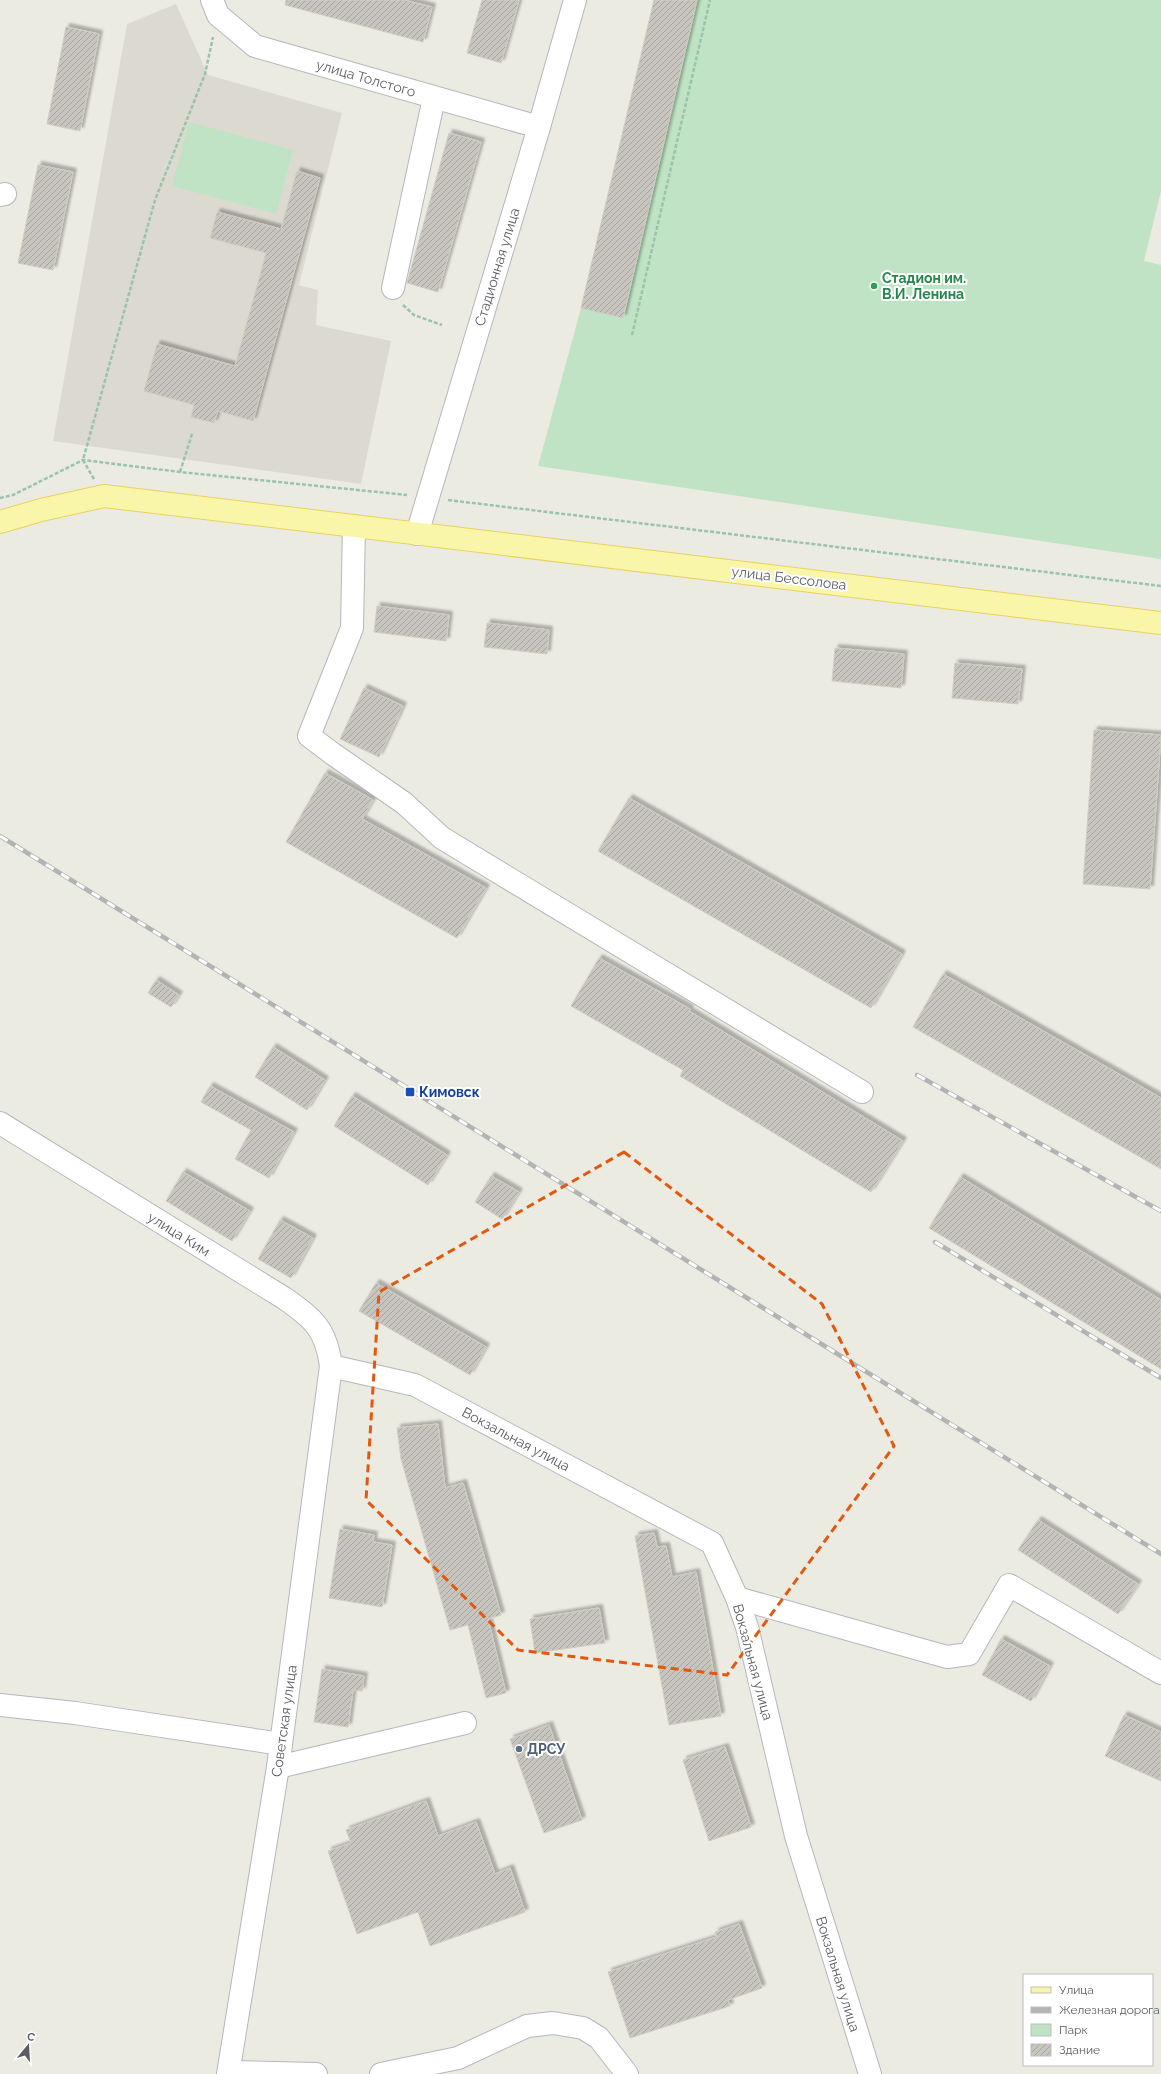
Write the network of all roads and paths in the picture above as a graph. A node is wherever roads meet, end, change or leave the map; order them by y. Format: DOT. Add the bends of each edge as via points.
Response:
graph roads {
  1 [pos="575,0"];
  2 [pos="710,0"];
  3 [pos="215,7"];
  4 [pos="434,98"];
  5 [pos="539,127"];
  6 [pos="393,288"];
  7 [pos="442,325"];
  8 [pos="632,335"];
  9 [pos="192,434"];
  10 [pos="83,460"];
  11 [pos="180,472"];
  12 [pos="104,496"];
  13 [pos="427,497"];
  14 [pos="0,498"];
  15 [pos="0,522"];
  16 [pos="354,526"];
  17 [pos="417,534"];
  18 [pos="1161,586"];
  19 [pos="1161,623"];
  20 [pos="862,1092"];
  21 [pos="0,1123"];
  22 [pos="331,1366"];
  23 [pos="737,1598"];
  24 [pos="1161,1673"];
  25 [pos="0,1705"];
  26 [pos="465,1723"];
  27 [pos="281,1744"];
  28 [pos="278,1767"];
  29 [pos="228,2073"];
  30 [pos="316,2074"];
  31 [pos="381,2074"];
  32 [pos="628,2074"];
  33 [pos="870,2074"];
  1 -- 5 [label="street, Стадионная улица"];
  2 -- 8 [label="path"];
  3 -- 4 [label="street, улица Толстого" via="255,46"];
  3 -- 10 [label="path" via="205,74 155,200"];
  4 -- 5 [label="street, улица Толстого"];
  4 -- 6 [label="street"];
  5 -- 13 [label="street, Стадионная улица"];
  6 -- 7 [label="path" via="399,302 414,315"];
  9 -- 11 [label="path"];
  10 -- 11 [label="path"];
  10 -- 12 [label="path"];
  10 -- 14 [label="path" via="14,495"];
  11 -- 13 [label="path"];
  12 -- 15 [label="main road, улица Бессолова"];
  12 -- 16 [label="main road, улица Бессолова"];
  13 -- 17 [label="street, Стадионная улица"];
  13 -- 18 [label="path"];
  16 -- 17 [label="main road, улица Бессолова"];
  16 -- 20 [label="street" via="352,628 309,736 404,802 442,838"];
  17 -- 19 [label="main road, улица Бессолова"];
  21 -- 22 [label="street, улица Ким" via="306,1313 324,1336"];
  22 -- 23 [label="street, Вокзальная улица" via="415,1385 712,1543"];
  22 -- 27 [label="street, Советская улица"];
  23 -- 24 [label="street" via="947,1657 969,1654 1009,1585"];
  23 -- 33 [label="street, Вокзальная улица" via="747,1627 796,1836"];
  25 -- 27 [label="street" via="75,1713"];
  26 -- 28 [label="street"];
  27 -- 28 [label="street, Советская улица"];
  28 -- 29 [label="street, Советская улица"];
  29 -- 30 [label="street"];
  31 -- 32 [label="street" via="458,2058 527,2026 553,2023 582,2028 599,2038"];
}
